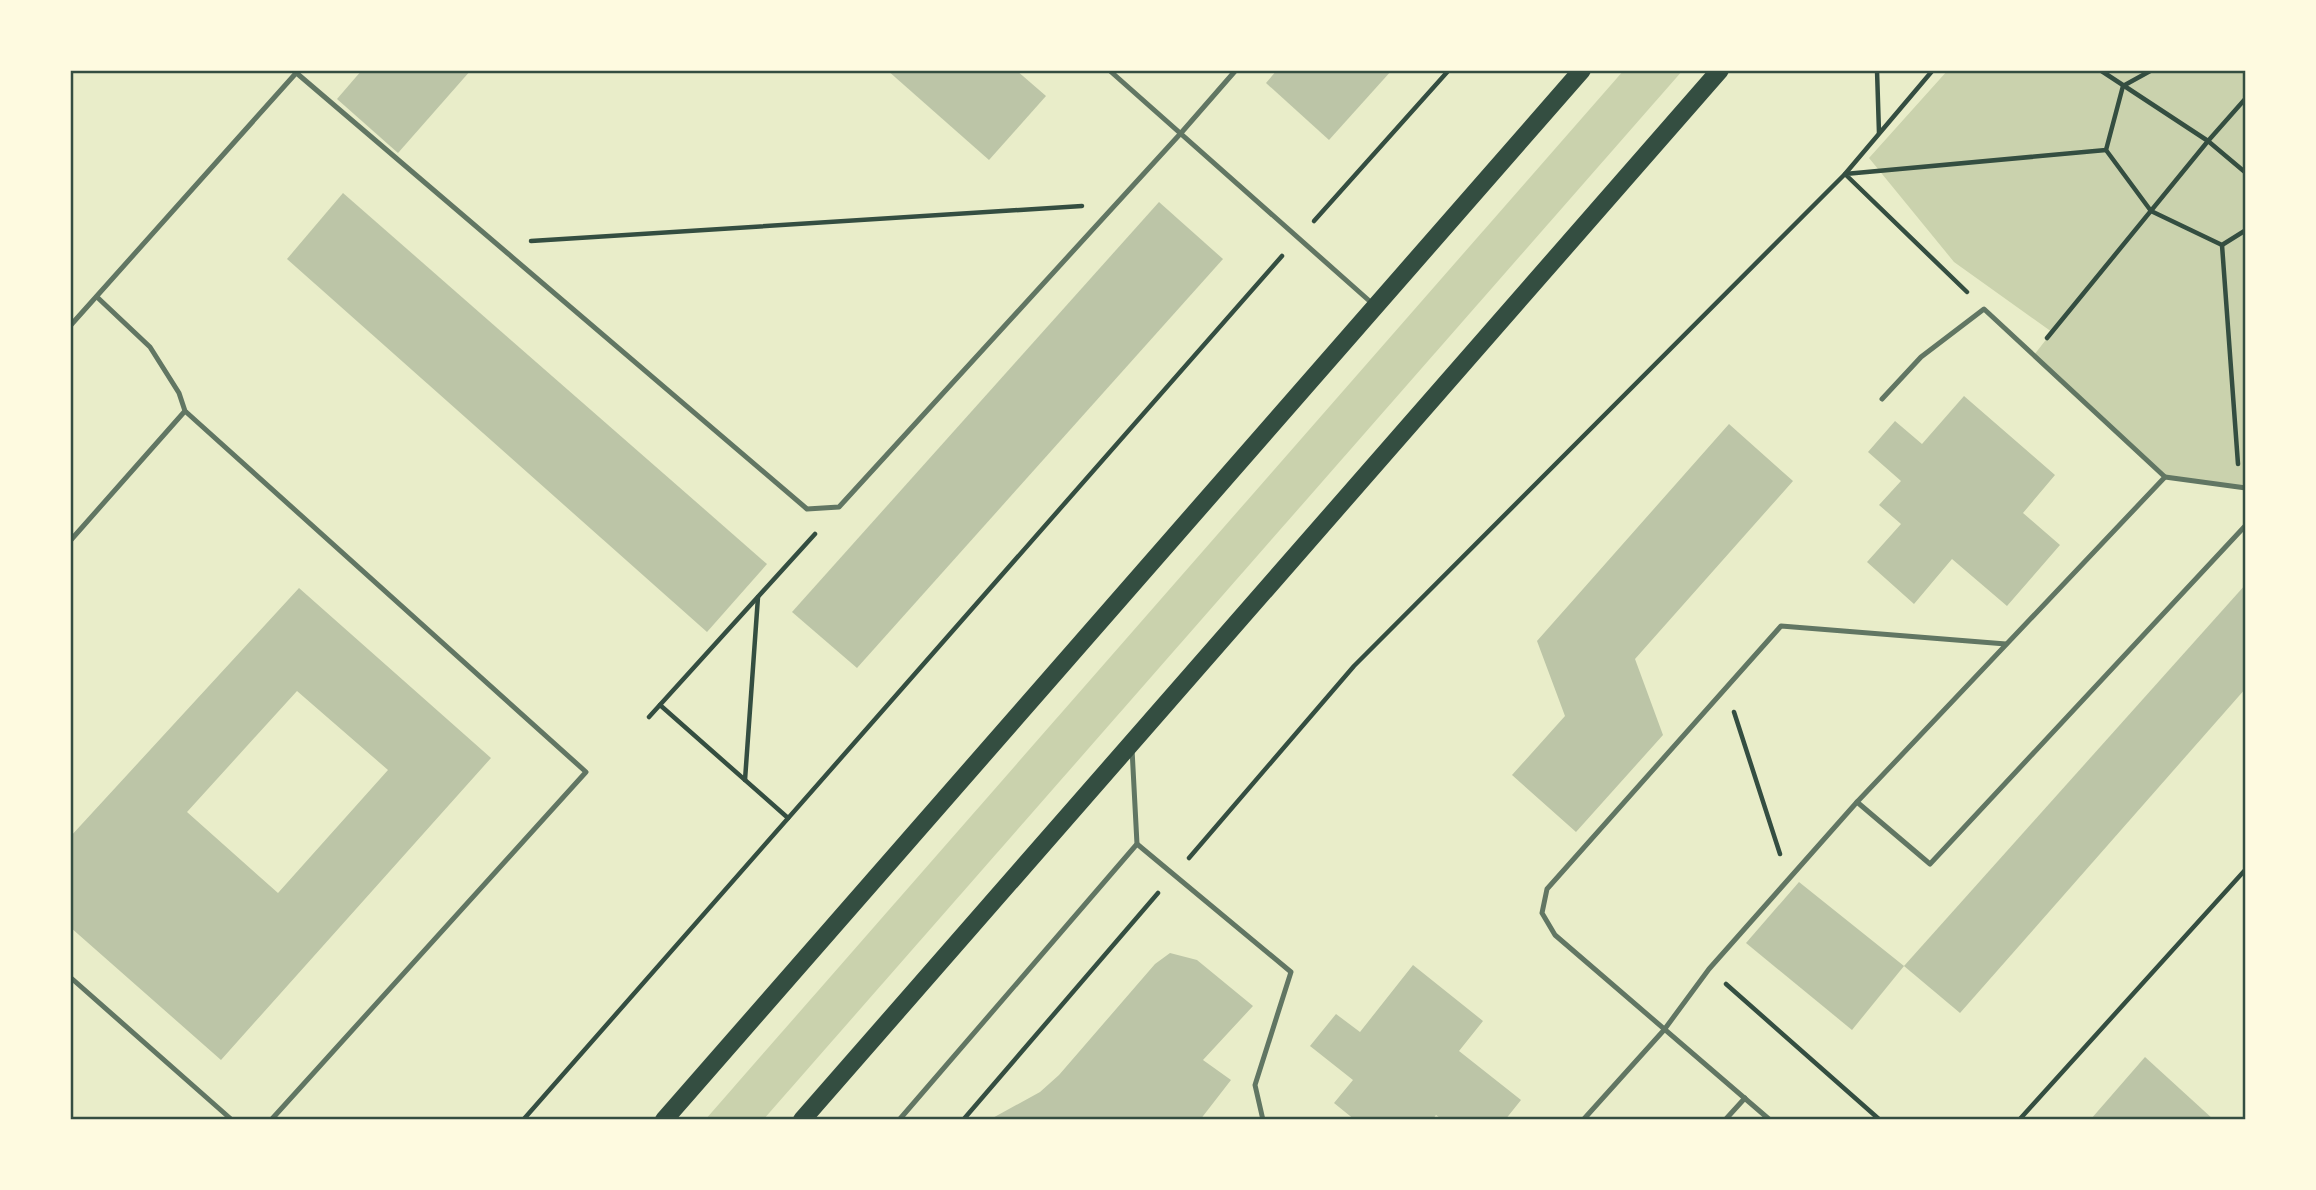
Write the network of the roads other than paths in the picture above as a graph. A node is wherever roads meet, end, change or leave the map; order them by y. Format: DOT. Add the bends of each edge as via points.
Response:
graph roads {
  1 [pos="1108,70"];
  2 [pos="1236,70"];
  3 [pos="1582,70"];
  4 [pos="1720,70"];
  5 [pos="296,71"];
  6 [pos="1181,133"];
  7 [pos="97,297"];
  8 [pos="1376,307"];
  9 [pos="70,326"];
  10 [pos="1882,399"];
  11 [pos="185,411"];
  12 [pos="2165,477"];
  13 [pos="2243,487"];
  14 [pos="2246,525"];
  15 [pos="70,541"];
  16 [pos="2006,644"];
  17 [pos="1132,743"];
  18 [pos="1857,802"];
  19 [pos="1137,844"];
  20 [pos="70,978"];
  21 [pos="1664,1030"];
  22 [pos="1745,1098"];
  23 [pos="232,1120"];
  24 [pos="271,1120"];
  25 [pos="664,1120"];
  26 [pos="802,1120"];
  27 [pos="899,1120"];
  28 [pos="1262,1120"];
  29 [pos="1583,1120"];
  30 [pos="1725,1120"];
  31 [pos="1770,1120"];
  1 -- 6 [label="lane"];
  2 -- 6 [label="lane"];
  3 -- 8 [label="main road"];
  4 -- 17 [label="main road"];
  5 -- 6 [label="lane" via="807,509 838,508"];
  5 -- 7 [label="lane"];
  6 -- 8 [label="lane"];
  7 -- 9 [label="lane"];
  7 -- 11 [label="lane" via="150,346"];
  8 -- 25 [label="main road"];
  10 -- 12 [label="lane" via="1922,358 1984,309"];
  11 -- 15 [label="lane"];
  11 -- 24 [label="lane" via="586,772"];
  12 -- 13 [label="lane"];
  12 -- 16 [label="lane"];
  14 -- 18 [label="lane" via="1930,864"];
  16 -- 18 [label="lane"];
  16 -- 21 [label="lane" via="1782,626 1547,889 1542,913 1555,935"];
  17 -- 19 [label="lane"];
  17 -- 26 [label="main road"];
  18 -- 21 [label="lane" via="1709,969"];
  19 -- 27 [label="lane"];
  19 -- 28 [label="lane" via="1292,972 1255,1085"];
  20 -- 23 [label="lane"];
  21 -- 22 [label="lane"];
  21 -- 29 [label="lane"];
  22 -- 30 [label="lane"];
  22 -- 31 [label="lane"];
}
